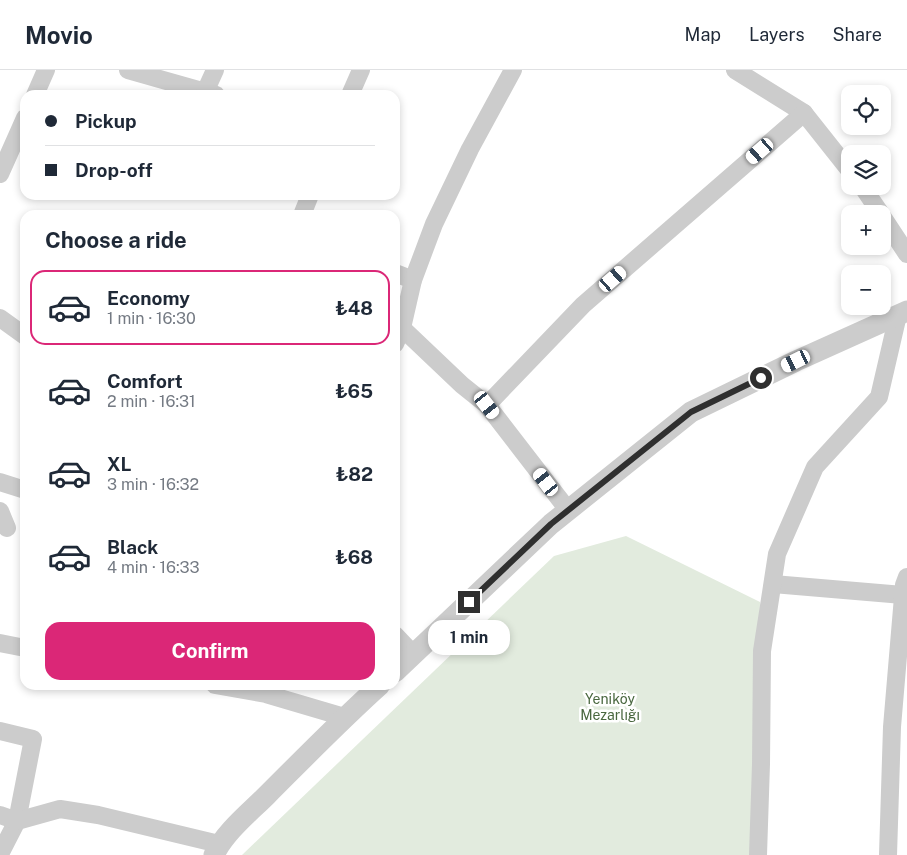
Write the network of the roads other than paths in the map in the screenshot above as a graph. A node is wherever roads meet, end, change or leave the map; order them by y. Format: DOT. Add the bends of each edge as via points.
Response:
graph roads {
  1 [pos="46,70"];
  2 [pos="128,70"];
  3 [pos="215,70"];
  4 [pos="361,70"];
  5 [pos="512,70"];
  6 [pos="735,70"];
  7 [pos="37,90"];
  8 [pos="199,90"];
  9 [pos="211,90"];
  10 [pos="352,90"];
  11 [pos="804,113"];
  12 [pos="20,126"];
  13 [pos="6,147"];
  14 [pos="841,160"];
  15 [pos="0,174"];
  16 [pos="891,229"];
  17 [pos="907,254"];
  18 [pos="400,275"];
  19 [pos="413,280"];
  20 [pos="903,313"];
  21 [pos="0,318"];
  22 [pos="400,329"];
  23 [pos="20,332"];
  24 [pos="400,338"];
  25 [pos="487,405"];
  26 [pos="0,482"];
  27 [pos="20,488"];
  28 [pos="568,510"];
  29 [pos="0,511"];
  30 [pos="7,528"];
  31 [pos="907,577"];
  32 [pos="773,584"];
  33 [pos="903,595"];
  34 [pos="400,640"];
  35 [pos="0,643"];
  36 [pos="20,647"];
  37 [pos="414,654"];
  38 [pos="400,667"];
  39 [pos="243,690"];
  40 [pos="375,690"];
  41 [pos="344,718"];
  42 [pos="0,731"];
  43 [pos="0,815"];
  44 [pos="18,821"];
  45 [pos="216,850"];
  46 [pos="0,854"];
  47 [pos="758,855"];
  48 [pos="888,855"];
  1 -- 7 [label="street"];
  2 -- 8 [label="street"];
  3 -- 9 [label="street"];
  4 -- 10 [label="street"];
  5 -- 19 [label="street" via="434,224"];
  6 -- 11 [label="street"];
  11 -- 14 [label="street"];
  11 -- 25 [label="street" via="583,305"];
  12 -- 13 [label="street"];
  13 -- 15 [label="street"];
  16 -- 17 [label="street"];
  18 -- 19 [label="street"];
  19 -- 22 [label="street"];
  20 -- 28 [label="street" via="691,412"];
  20 -- 32 [label="street" via="878,397 815,467 778,554"];
  21 -- 23 [label="street"];
  24 -- 25 [label="street"];
  25 -- 28 [label="street"];
  26 -- 27 [label="street"];
  28 -- 37 [label="street"];
  29 -- 30 [label="street"];
  31 -- 33 [label="street"];
  32 -- 33 [label="street"];
  32 -- 47 [label="street" via="762,652"];
  33 -- 48 [label="street" via="892,727"];
  34 -- 37 [label="street"];
  35 -- 36 [label="street"];
  37 -- 38 [label="street"];
  39 -- 41 [label="street"];
  40 -- 41 [label="street"];
  41 -- 45 [label="street"];
  42 -- 44 [label="street" via="33,739"];
  43 -- 44 [label="street"];
  44 -- 45 [label="street" via="60,809 98,815"];
  44 -- 46 [label="street"];
}
